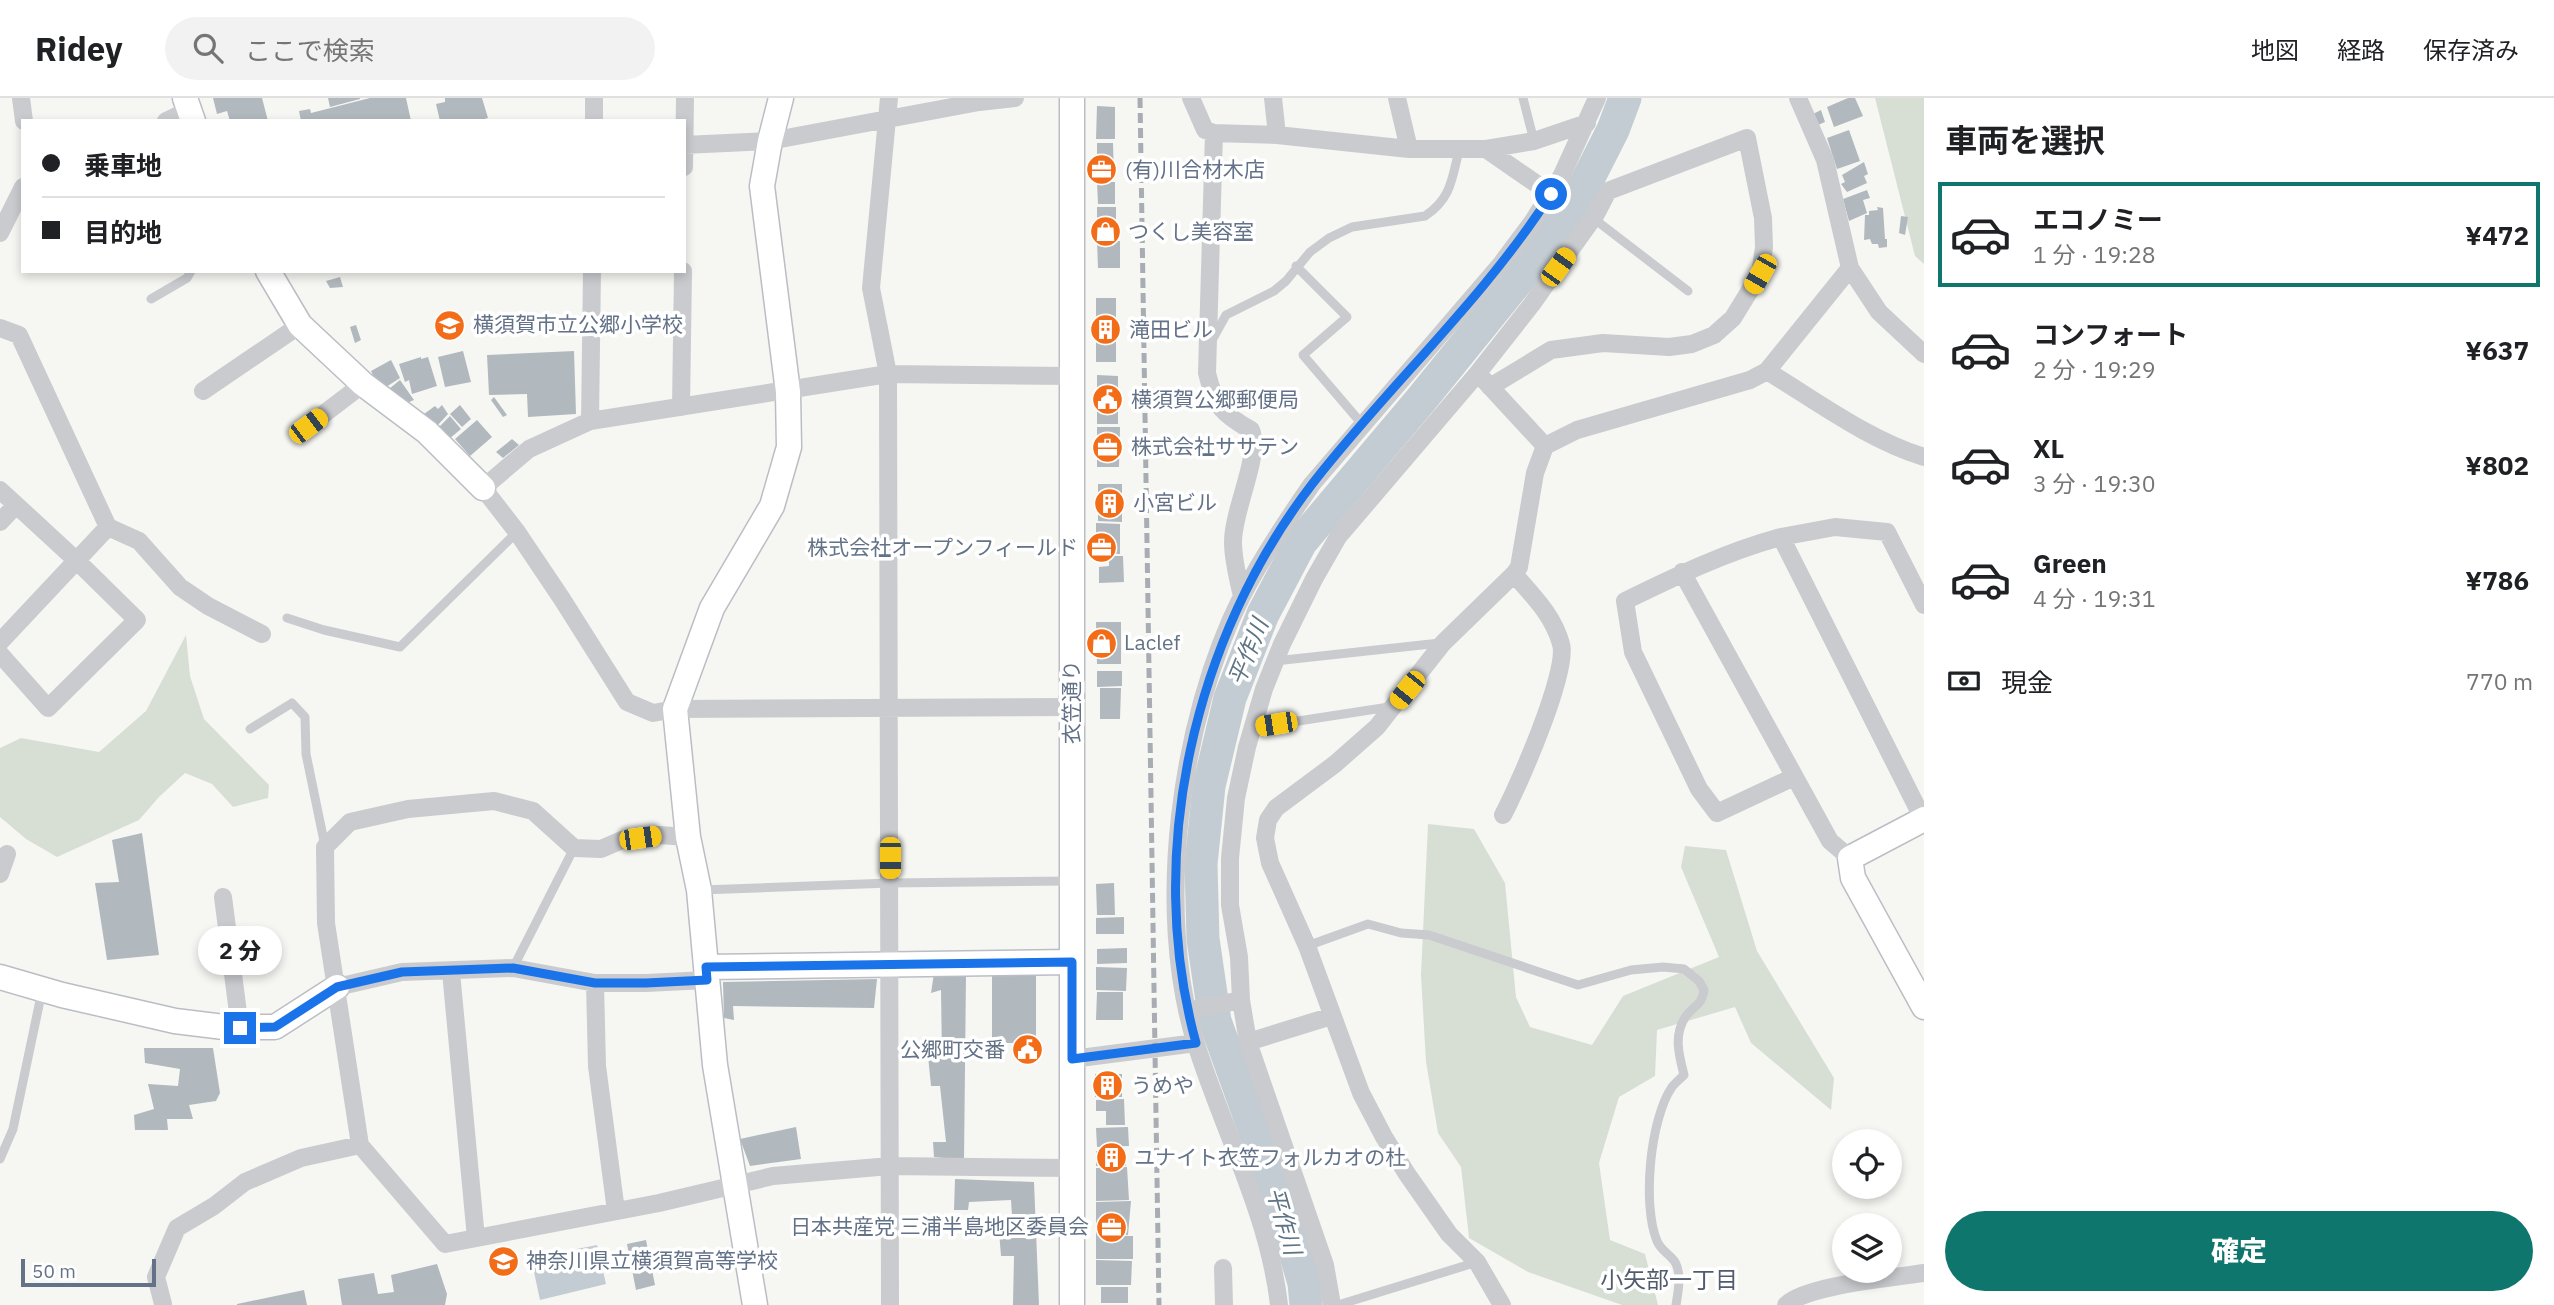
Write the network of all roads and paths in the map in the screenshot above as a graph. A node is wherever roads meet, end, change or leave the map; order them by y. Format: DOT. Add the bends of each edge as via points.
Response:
graph roads {
  1 [pos="21,98"];
  2 [pos="594,98"];
  3 [pos="685,98"];
  4 [pos="781,98"];
  5 [pos="889,98"];
  6 [pos="1015,98"];
  7 [pos="1072,98"];
  8 [pos="1191,98"];
  9 [pos="1273,98"];
  10 [pos="1397,98"];
  11 [pos="1523,98"];
  12 [pos="1597,98"];
  13 [pos="1798,98"];
  14 [pos="189,110"];
  15 [pos="24,119"];
  16 [pos="170,119"];
  17 [pos="594,119"];
  18 [pos="685,119"];
  19 [pos="887,120"];
  20 [pos="1587,123"];
  21 [pos="1214,133"];
  22 [pos="1277,135"];
  23 [pos="770,141"];
  24 [pos="1534,141"];
  25 [pos="686,145"];
  26 [pos="1409,149"];
  27 [pos="1486,149"];
  28 [pos="1460,150"];
  29 [pos="21,191"];
  30 [pos="1551,194"];
  31 [pos="1592,218"];
  32 [pos="0,233"];
  33 [pos="1296,266"];
  34 [pos="1850,268"];
  35 [pos="190,273"];
  36 [pos="269,273"];
  37 [pos="592,273"];
  38 [pos="683,273"];
  39 [pos="1688,291"];
  40 [pos="151,299"];
  41 [pos="300,326"];
  42 [pos="0,328"];
  43 [pos="1206,350"];
  44 [pos="1924,354"];
  45 [pos="1767,371"];
  46 [pos="888,374"];
  47 [pos="1477,374"];
  48 [pos="1072,376"];
  49 [pos="363,384"];
  50 [pos="1490,387"];
  51 [pos="203,391"];
  52 [pos="788,392"];
  53 [pos="681,407"];
  54 [pos="590,421"];
  55 [pos="1362,424"];
  56 [pos="308,426"];
  57 [pos="1545,446"];
  58 [pos="1924,457"];
  59 [pos="483,488"];
  60 [pos="0,490"];
  61 [pos="16,505"];
  62 [pos="0,522"];
  63 [pos="108,527"];
  64 [pos="517,532"];
  65 [pos="1781,537"];
  66 [pos="77,561"];
  67 [pos="1682,572"];
  68 [pos="1514,574"];
  69 [pos="1242,596"];
  70 [pos="1924,605"];
  71 [pos="287,618"];
  72 [pos="262,634"];
  73 [pos="0,642"];
  74 [pos="1443,643"];
  75 [pos="0,654"];
  76 [pos="1275,661"];
  77 [pos="1394,706"];
  78 [pos="890,707"];
  79 [pos="1072,707"];
  80 [pos="675,709"];
  81 [pos="1253,728"];
  82 [pos="250,729"];
  83 [pos="1794,777"];
  84 [pos="1503,815"];
  85 [pos="1923,819"];
  86 [pos="688,837"];
  87 [pos="325,847"];
  88 [pos="574,848"];
  89 [pos="7,854"];
  90 [pos="1850,858"];
  91 [pos="0,874"];
  92 [pos="1072,881"];
  93 [pos="890,883"];
  94 [pos="699,890"];
  95 [pos="223,897"];
  96 [pos="1307,946"];
  97 [pos="1072,962"];
  98 [pos="891,965"];
  99 [pos="513,968"];
  100 [pos="451,972"];
  101 [pos="707,974"];
  102 [pos="0,977"];
  103 [pos="595,983"];
  104 [pos="337,987"];
  105 [pos="43,990"];
  106 [pos="1239,1000"];
  107 [pos="1924,1007"];
  108 [pos="1189,1010"];
  109 [pos="1332,1016"];
  110 [pos="240,1028"];
  111 [pos="1248,1042"];
  112 [pos="1196,1043"];
  113 [pos="1072,1059"];
  114 [pos="360,1145"];
  115 [pos="0,1159"];
  116 [pos="890,1166"];
  117 [pos="1072,1168"];
  118 [pos="736,1185"];
  119 [pos="616,1211"];
  120 [pos="476,1238"];
  121 [pos="1477,1262"];
  122 [pos="1223,1268"];
  123 [pos="1924,1273"];
  124 [pos="163,1304"];
  125 [pos="755,1305"];
  126 [pos="890,1305"];
  127 [pos="1072,1305"];
  128 [pos="1224,1305"];
  129 [pos="1279,1305"];
  130 [pos="1332,1305"];
  131 [pos="1339,1305"];
  132 [pos="1502,1305"];
  133 [pos="1676,1305"];
  134 [pos="1786,1305"];
  1 -- 15 [label="street"];
  2 -- 17 [label="street"];
  3 -- 18 [label="street"];
  4 -- 23 [label="street"];
  5 -- 19 [label="street"];
  6 -- 19 [label="street"];
  7 -- 48 [label="street, 衣笠通り"];
  8 -- 21 [label="street" via="1205,130"];
  9 -- 22 [label="street"];
  10 -- 26 [label="street"];
  11 -- 24 [label="lane"];
  12 -- 20 [label="street"];
  13 -- 34 [label="street" via="1825,160"];
  14 -- 16 [label="street"];
  19 -- 23 [label="street"];
  19 -- 46 [label="street" via="871,288"];
  20 -- 24 [label="street"];
  20 -- 30 [label="street"];
  21 -- 22 [label="street"];
  21 -- 43 [label="street"];
  22 -- 26 [label="street"];
  23 -- 25 [label="street"];
  23 -- 52 [label="street" via="762,186"];
  24 -- 27 [label="street"];
  26 -- 28 [label="street"];
  27 -- 28 [label="street"];
  27 -- 30 [label="street"];
  28 -- 33 [label="lane" via="1448,194 1434,210 1425,216 1352,228 1329,238"];
  29 -- 32 [label="street"];
  30 -- 55 [label="street" via="1501,264"];
  31 -- 39 [label="lane"];
  31 -- 47 [label="street"];
  31 -- 50 [label="street" via="1608,191 1746,138 1763,218 1765,247 1760,274 1733,318 1714,335 1669,347 1602,343 1551,350"];
  33 -- 43 [label="lane" via="1274,291 1226,315"];
  33 -- 55 [label="lane" via="1347,317 1303,355"];
  34 -- 44 [label="street" via="1879,312"];
  34 -- 45 [label="street"];
  35 -- 40 [label="lane"];
  36 -- 41 [label="street"];
  37 -- 54 [label="street"];
  38 -- 53 [label="street"];
  41 -- 49 [label="street"];
  41 -- 51 [label="street"];
  42 -- 63 [label="street" via="19,335"];
  43 -- 69 [label="street" via="1212,392 1220,409 1251,429 1254,439 1233,542"];
  45 -- 57 [label="street" via="1750,380 1577,430"];
  45 -- 58 [label="street" via="1864,431"];
  46 -- 48 [label="street"];
  46 -- 52 [label="street"];
  46 -- 78 [label="street"];
  47 -- 50 [label="street"];
  47 -- 76 [label="street" via="1338,537"];
  48 -- 79 [label="street, 衣笠通り"];
  49 -- 56 [label="street"];
  49 -- 59 [label="street" via="427,432"];
  50 -- 57 [label="street"];
  52 -- 53 [label="street"];
  52 -- 80 [label="street" via="789,447 772,506 712,608"];
  53 -- 54 [label="street"];
  54 -- 59 [label="street" via="529,449"];
  55 -- 69 [label="street" via="1299,503"];
  57 -- 68 [label="street"];
  59 -- 64 [label="street"];
  60 -- 61 [label="street"];
  61 -- 62 [label="street"];
  61 -- 66 [label="street"];
  63 -- 66 [label="street"];
  63 -- 72 [label="street" via="139,541 180,587"];
  64 -- 71 [label="lane" via="400,647"];
  64 -- 80 [label="street" via="627,702 653,713"];
  65 -- 67 [label="street"];
  65 -- 70 [label="street" via="1835,527 1887,532"];
  65 -- 85 [label="street"];
  66 -- 73 [label="street"];
  66 -- 75 [label="street" via="137,620 48,708"];
  67 -- 83 [label="street"];
  67 -- 83 [label="street" via="1625,601 1633,652 1699,789 1717,813"];
  68 -- 74 [label="street"];
  68 -- 84 [label="street" via="1548,612 1562,647 1562,667 1522,778"];
  69 -- 108 [label="street" via="1207,685 1179,818 1178,935 1181,981"];
  74 -- 76 [label="lane"];
  74 -- 77 [label="street"];
  76 -- 81 [label="street"];
  77 -- 81 [label="lane"];
  77 -- 96 [label="street" via="1377,727 1276,808 1268,820 1265,838 1270,863"];
  78 -- 79 [label="street"];
  78 -- 80 [label="street"];
  78 -- 93 [label="street"];
  79 -- 92 [label="street, 衣笠通り"];
  80 -- 86 [label="street"];
  81 -- 106 [label="street" via="1236,798 1230,859"];
  82 -- 87 [label="lane" via="292,703 305,717 306,754"];
  83 -- 90 [label="street" via="1830,841"];
  85 -- 90 [label="street"];
  86 -- 88 [label="street" via="659,835 622,840 601,849"];
  86 -- 94 [label="street"];
  87 -- 88 [label="street" via="350,822 408,809 494,801 533,811"];
  87 -- 104 [label="street" via="326,923"];
  88 -- 99 [label="lane"];
  89 -- 91 [label="street"];
  90 -- 107 [label="street" via="1853,878"];
  92 -- 93 [label="lane"];
  92 -- 97 [label="street, 衣笠通り"];
  93 -- 94 [label="lane"];
  93 -- 98 [label="street"];
  94 -- 101 [label="street"];
  95 -- 110 [label="street"];
  96 -- 109 [label="street"];
  96 -- 133 [label="lane" via="1368,924 1429,935 1578,985 1663,967 1684,969 1699,981 1704,990 1702,1002 1687,1014 1677,1044 1684,1075 1672,1087 1660,1113 1651,1174 1650,1211 1657,1241 1675,1262 1679,1279"];
  97 -- 98 [label="street"];
  97 -- 113 [label="street, 衣笠通り"];
  98 -- 101 [label="street"];
  98 -- 116 [label="street"];
  99 -- 100 [label="street"];
  99 -- 103 [label="street"];
  100 -- 104 [label="street" via="402,972"];
  100 -- 120 [label="street"];
  101 -- 103 [label="street" via="646,983"];
  101 -- 118 [label="street" via="715,1065"];
  102 -- 105 [label="street"];
  103 -- 119 [label="street" via="597,1066"];
  104 -- 110 [label="street" via="275,1027"];
  104 -- 114 [label="street"];
  105 -- 110 [label="street" via="175,1021"];
  105 -- 115 [label="lane" via="13,1129"];
  106 -- 108 [label="street"];
  106 -- 111 [label="street"];
  108 -- 112 [label="street"];
  109 -- 111 [label="street"];
  109 -- 121 [label="street" via="1361,1093 1384,1137 1449,1234"];
  111 -- 130 [label="street" via="1325,1265"];
  112 -- 113 [label="street"];
  112 -- 129 [label="street" via="1266,1242"];
  113 -- 117 [label="street, 衣笠通り"];
  114 -- 120 [label="street" via="446,1244"];
  114 -- 124 [label="street" via="301,1158 245,1182 177,1228 156,1277"];
  116 -- 117 [label="street"];
  116 -- 118 [label="street" via="773,1176"];
  116 -- 126 [label="street"];
  117 -- 127 [label="street, 衣笠通り"];
  118 -- 119 [label="street"];
  118 -- 125 [label="street"];
  119 -- 120 [label="street"];
  121 -- 131 [label="lane"];
  121 -- 132 [label="street"];
  122 -- 128 [label="street"];
  123 -- 134 [label="street" via="1817,1291"];
}
